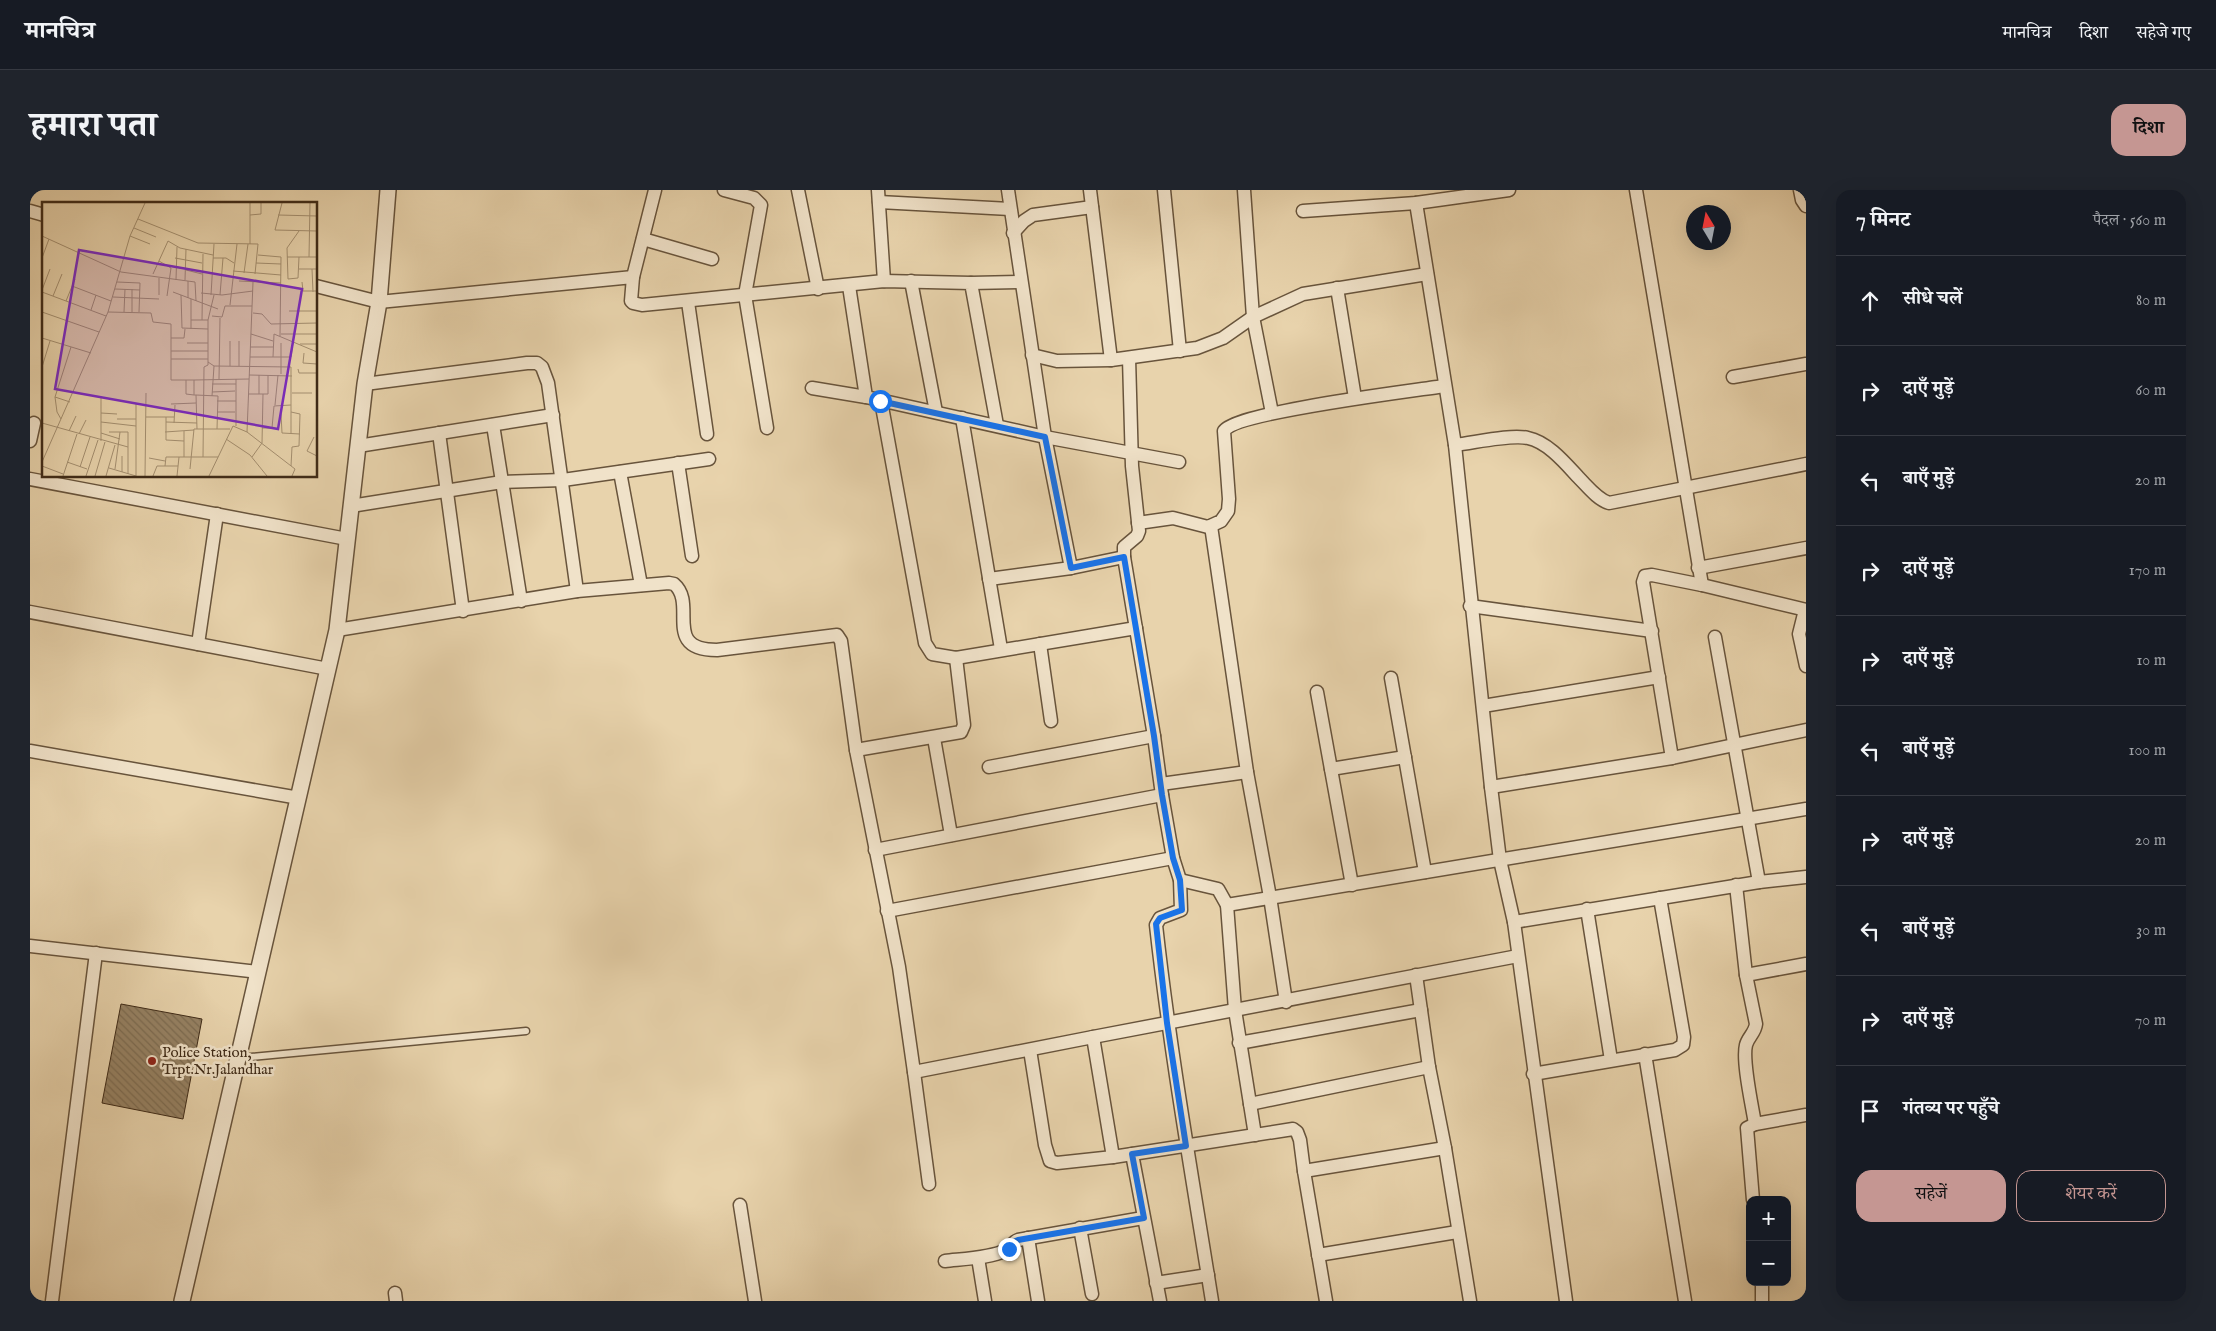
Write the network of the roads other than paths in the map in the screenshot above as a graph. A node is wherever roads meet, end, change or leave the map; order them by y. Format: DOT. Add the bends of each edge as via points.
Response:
graph roads {
  1 [pos="388,190"];
  2 [pos="655,190"];
  3 [pos="724,190"];
  4 [pos="798,190"];
  5 [pos="1008,190"];
  6 [pos="1090,190"];
  7 [pos="1164,190"];
  8 [pos="1244,190"];
  9 [pos="1509,190"];
  10 [pos="1636,190"];
  11 [pos="1800,190"];
  12 [pos="879,196"];
  13 [pos="1416,203"];
  14 [pos="1092,206"];
  15 [pos="1806,206"];
  16 [pos="1010,208"];
  17 [pos="1304,211"];
  18 [pos="1014,234"];
  19 [pos="643,239"];
  20 [pos="712,259"];
  21 [pos="1427,274"];
  22 [pos="633,277"];
  23 [pos="884,281"];
  24 [pos="910,281"];
  25 [pos="1020,282"];
  26 [pos="971,283"];
  27 [pos="849,286"];
  28 [pos="318,287"];
  29 [pos="1337,288"];
  30 [pos="818,289"];
  31 [pos="745,295"];
  32 [pos="379,302"];
  33 [pos="688,302"];
  34 [pos="1253,317"];
  35 [pos="1180,351"];
  36 [pos="1032,354"];
  37 [pos="1129,358"];
  38 [pos="1111,360"];
  39 [pos="1806,364"];
  40 [pos="1733,377"];
  41 [pos="365,384"];
  42 [pos="1444,386"];
  43 [pos="812,388"];
  44 [pos="866,397"];
  45 [pos="1355,398"];
  46 [pos="880,401"];
  47 [pos="936,412"];
  48 [pos="1272,413"];
  49 [pos="553,415"];
  50 [pos="962,418"];
  51 [pos="34,423"];
  52 [pos="493,425"];
  53 [pos="997,426"];
  54 [pos="767,428"];
  55 [pos="439,433"];
  56 [pos="707,434"];
  57 [pos="1045,437"];
  58 [pos="30,441"];
  59 [pos="1455,445"];
  60 [pos="358,446"];
  61 [pos="1132,453"];
  62 [pos="709,459"];
  63 [pos="1179,462"];
  64 [pos="678,463"];
  65 [pos="1806,464"];
  66 [pos="620,472"];
  67 [pos="30,478"];
  68 [pos="563,480"];
  69 [pos="502,482"];
  70 [pos="1684,486"];
  71 [pos="446,491"];
  72 [pos="351,506"];
  73 [pos="217,514"];
  74 [pos="1138,522"];
  75 [pos="1212,526"];
  76 [pos="347,539"];
  77 [pos="1806,548"];
  78 [pos="692,556"];
  79 [pos="1124,557"];
  80 [pos="1071,568"];
  81 [pos="1698,568"];
  82 [pos="989,580"];
  83 [pos="1702,585"];
  84 [pos="640,586"];
  85 [pos="577,591"];
  86 [pos="521,601"];
  87 [pos="1470,606"];
  88 [pos="1806,610"];
  89 [pos="463,611"];
  90 [pos="30,612"];
  91 [pos="1136,628"];
  92 [pos="337,630"];
  93 [pos="1652,631"];
  94 [pos="1715,637"];
  95 [pos="198,644"];
  96 [pos="1040,644"];
  97 [pos="1001,649"];
  98 [pos="956,658"];
  99 [pos="1806,666"];
  100 [pos="328,669"];
  101 [pos="1659,677"];
  102 [pos="1391,678"];
  103 [pos="1317,692"];
  104 [pos="1483,706"];
  105 [pos="1051,721"];
  106 [pos="1806,730"];
  107 [pos="1154,736"];
  108 [pos="934,738"];
  109 [pos="1736,747"];
  110 [pos="856,750"];
  111 [pos="30,751"];
  112 [pos="1405,757"];
  113 [pos="1672,758"];
  114 [pos="989,767"];
  115 [pos="1331,769"];
  116 [pos="1246,772"];
  117 [pos="1491,787"];
  118 [pos="1161,790"];
  119 [pos="299,798"];
  120 [pos="1806,809"];
  121 [pos="1748,818"];
  122 [pos="951,835"];
  123 [pos="875,850"];
  124 [pos="1173,858"];
  125 [pos="1500,860"];
  126 [pos="1425,872"];
  127 [pos="1806,877"];
  128 [pos="1180,880"];
  129 [pos="1759,882"];
  130 [pos="1352,885"];
  131 [pos="1736,885"];
  132 [pos="1270,897"];
  133 [pos="1660,898"];
  134 [pos="1227,905"];
  135 [pos="1587,910"];
  136 [pos="887,912"];
  137 [pos="1514,922"];
  138 [pos="30,946"];
  139 [pos="96,953"];
  140 [pos="1518,956"];
  141 [pos="1806,964"];
  142 [pos="258,972"];
  143 [pos="1416,975"];
  144 [pos="1746,975"];
  145 [pos="1286,1002"];
  146 [pos="1235,1010"];
  147 [pos="1421,1010"];
  148 [pos="1167,1023"];
  149 [pos="526,1031"];
  150 [pos="1093,1037"];
  151 [pos="1239,1043"];
  152 [pos="1030,1050"];
  153 [pos="1646,1054"];
  154 [pos="238,1058"];
  155 [pos="1611,1060"];
  156 [pos="1429,1067"];
  157 [pos="914,1072"];
  158 [pos="1534,1074"];
  159 [pos="1250,1104"];
  160 [pos="1806,1115"];
  161 [pos="1755,1124"];
  162 [pos="1255,1135"];
  163 [pos="1186,1146"];
  164 [pos="1445,1148"];
  165 [pos="1132,1154"];
  166 [pos="1113,1157"];
  167 [pos="1304,1171"];
  168 [pos="929,1184"];
  169 [pos="1753,1196"];
  170 [pos="740,1205"];
  171 [pos="1144,1218"];
  172 [pos="1080,1228"];
  173 [pos="1457,1232"];
  174 [pos="1028,1238"];
  175 [pos="1318,1255"];
  176 [pos="978,1258"];
  177 [pos="946,1261"];
  178 [pos="1208,1275"];
  179 [pos="1156,1283"];
  180 [pos="1762,1286"];
  181 [pos="1092,1294"];
  182 [pos="52,1301"];
  183 [pos="182,1301"];
  184 [pos="755,1301"];
  185 [pos="985,1301"];
  186 [pos="1038,1301"];
  187 [pos="1160,1301"];
  188 [pos="1212,1301"];
  189 [pos="1326,1301"];
  190 [pos="1470,1301"];
  191 [pos="1566,1301"];
  192 [pos="1685,1301"];
  193 [pos="1762,1301"];
  1 -- 32 [label="street"];
  2 -- 19 [label="street"];
  3 -- 31 [label="street" via="754,198 761,205"];
  4 -- 30 [label="street"];
  5 -- 16 [label="street"];
  6 -- 14 [label="street"];
  7 -- 35 [label="street"];
  8 -- 34 [label="street"];
  9 -- 13 [label="street"];
  10 -- 70 [label="street"];
  11 -- 15 [label="street"];
  12 -- 16 [label="street"];
  12 -- 23 [label="street"];
  13 -- 17 [label="street"];
  13 -- 21 [label="street"];
  14 -- 18 [label="street" via="1033,215"];
  14 -- 38 [label="street"];
  16 -- 18 [label="street"];
  18 -- 25 [label="street"];
  19 -- 20 [label="street"];
  19 -- 22 [label="street"];
  21 -- 29 [label="street"];
  21 -- 42 [label="street"];
  22 -- 32 [label="street"];
  22 -- 33 [label="street" via="633,304"];
  23 -- 24 [label="street"];
  23 -- 27 [label="street"];
  24 -- 26 [label="street"];
  24 -- 47 [label="street"];
  25 -- 26 [label="street"];
  25 -- 36 [label="street"];
  26 -- 53 [label="street"];
  27 -- 30 [label="street"];
  27 -- 44 [label="street"];
  28 -- 32 [label="street"];
  29 -- 34 [label="street" via="1303,294"];
  29 -- 45 [label="street"];
  30 -- 31 [label="street"];
  31 -- 33 [label="street"];
  31 -- 54 [label="street"];
  32 -- 41 [label="street"];
  33 -- 56 [label="street"];
  34 -- 35 [label="street" via="1223,338"];
  34 -- 48 [label="street"];
  35 -- 37 [label="street"];
  36 -- 38 [label="street" via="1057,361"];
  36 -- 57 [label="street"];
  37 -- 38 [label="street"];
  37 -- 61 [label="street"];
  39 -- 40 [label="street"];
  41 -- 49 [label="street" via="537,363 546,374"];
  41 -- 60 [label="street"];
  42 -- 45 [label="street"];
  42 -- 59 [label="street"];
  43 -- 44 [label="street"];
  44 -- 46 [label="street"];
  45 -- 48 [label="street"];
  46 -- 47 [label="street"];
  46 -- 98 [label="street" via="925,643 932,654"];
  47 -- 50 [label="street"];
  48 -- 75 [label="street" via="1230,426 1224,431 1228,511 1221,521"];
  49 -- 52 [label="street"];
  49 -- 68 [label="street"];
  50 -- 53 [label="street"];
  50 -- 82 [label="street"];
  51 -- 58 [label="street"];
  52 -- 55 [label="street"];
  52 -- 69 [label="street"];
  53 -- 57 [label="street"];
  55 -- 60 [label="street"];
  55 -- 71 [label="street"];
  57 -- 61 [label="street"];
  57 -- 80 [label="street"];
  59 -- 70 [label="street" via="1528,438 1560,458 1597,496 1609,503"];
  59 -- 87 [label="street"];
  60 -- 72 [label="street"];
  61 -- 63 [label="street"];
  61 -- 74 [label="street"];
  62 -- 64 [label="street"];
  64 -- 66 [label="street"];
  64 -- 78 [label="street"];
  65 -- 70 [label="street"];
  66 -- 68 [label="street"];
  66 -- 84 [label="street"];
  67 -- 73 [label="street"];
  68 -- 69 [label="street"];
  68 -- 85 [label="street"];
  69 -- 71 [label="street"];
  69 -- 86 [label="street"];
  70 -- 81 [label="street"];
  71 -- 72 [label="street"];
  71 -- 89 [label="street"];
  72 -- 76 [label="street"];
  73 -- 76 [label="street"];
  73 -- 95 [label="street"];
  74 -- 75 [label="street" via="1173,518 1194,525"];
  74 -- 79 [label="street" via="1139,533 1124,547"];
  75 -- 116 [label="street"];
  76 -- 92 [label="street"];
  77 -- 81 [label="street"];
  79 -- 80 [label="street"];
  79 -- 91 [label="street"];
  80 -- 82 [label="street"];
  81 -- 83 [label="street"];
  82 -- 97 [label="street"];
  83 -- 88 [label="street"];
  83 -- 93 [label="street" via="1645,576"];
  84 -- 85 [label="street"];
  84 -- 110 [label="street" via="669,583 678,587 686,637 702,650 839,636"];
  85 -- 86 [label="street"];
  86 -- 89 [label="street"];
  87 -- 93 [label="street"];
  87 -- 104 [label="street"];
  88 -- 99 [label="street" via="1799,634"];
  89 -- 92 [label="street"];
  90 -- 95 [label="street"];
  91 -- 96 [label="street"];
  91 -- 107 [label="street"];
  92 -- 100 [label="street"];
  93 -- 101 [label="street"];
  94 -- 109 [label="street"];
  95 -- 100 [label="street"];
  96 -- 97 [label="street"];
  96 -- 105 [label="street"];
  97 -- 98 [label="street"];
  98 -- 108 [label="street" via="964,729 957,734"];
  100 -- 119 [label="street"];
  101 -- 104 [label="street"];
  101 -- 113 [label="street"];
  102 -- 112 [label="street"];
  103 -- 115 [label="street"];
  104 -- 117 [label="street"];
  106 -- 109 [label="street"];
  107 -- 114 [label="street"];
  107 -- 118 [label="street"];
  108 -- 110 [label="street"];
  108 -- 122 [label="street"];
  109 -- 113 [label="street"];
  109 -- 121 [label="street"];
  110 -- 123 [label="street"];
  111 -- 119 [label="street"];
  112 -- 115 [label="street"];
  112 -- 126 [label="street"];
  113 -- 117 [label="street"];
  115 -- 130 [label="street"];
  116 -- 118 [label="street"];
  116 -- 132 [label="street"];
  117 -- 125 [label="street"];
  118 -- 122 [label="street"];
  118 -- 124 [label="street"];
  119 -- 142 [label="street"];
  120 -- 121 [label="street"];
  121 -- 125 [label="street"];
  121 -- 129 [label="street"];
  122 -- 123 [label="street"];
  123 -- 136 [label="street"];
  124 -- 128 [label="street"];
  124 -- 136 [label="street"];
  125 -- 126 [label="street"];
  125 -- 137 [label="street"];
  126 -- 130 [label="street"];
  127 -- 129 [label="street"];
  128 -- 134 [label="street" via="1218,889"];
  128 -- 148 [label="street" via="1182,910 1160,918 1156,924"];
  129 -- 131 [label="street"];
  130 -- 132 [label="street"];
  131 -- 133 [label="street"];
  131 -- 144 [label="street"];
  132 -- 134 [label="street"];
  132 -- 145 [label="street"];
  133 -- 135 [label="street"];
  133 -- 153 [label="street" via="1684,1037 1683,1045 1675,1050"];
  134 -- 146 [label="street"];
  135 -- 137 [label="street"];
  135 -- 155 [label="street"];
  136 -- 157 [label="street" via="899,967"];
  137 -- 140 [label="street"];
  138 -- 139 [label="street"];
  139 -- 142 [label="street"];
  139 -- 182 [label="street"];
  140 -- 143 [label="street"];
  140 -- 158 [label="street"];
  141 -- 144 [label="street"];
  142 -- 154 [label="street"];
  143 -- 145 [label="street"];
  143 -- 147 [label="street"];
  144 -- 161 [label="street" via="1756,1024 1755,1032 1747,1042 1746,1055"];
  145 -- 146 [label="street"];
  146 -- 148 [label="street"];
  146 -- 151 [label="street"];
  147 -- 151 [label="street"];
  147 -- 156 [label="street"];
  148 -- 150 [label="street"];
  148 -- 163 [label="street"];
  149 -- 154 [label="lane"];
  150 -- 152 [label="street"];
  150 -- 166 [label="street"];
  151 -- 159 [label="street"];
  152 -- 157 [label="street"];
  152 -- 166 [label="street" via="1050,1161"];
  153 -- 155 [label="street"];
  153 -- 192 [label="street"];
  154 -- 183 [label="street"];
  155 -- 158 [label="street"];
  156 -- 159 [label="street"];
  156 -- 164 [label="street"];
  157 -- 168 [label="street"];
  158 -- 191 [label="street"];
  159 -- 162 [label="street"];
  160 -- 161 [label="street"];
  161 -- 169 [label="street" via="1749,1125 1746,1131"];
  162 -- 163 [label="street"];
  162 -- 167 [label="street" via="1286,1128 1297,1132"];
  163 -- 165 [label="street"];
  163 -- 178 [label="street"];
  164 -- 167 [label="street"];
  164 -- 173 [label="street"];
  165 -- 166 [label="street"];
  165 -- 171 [label="street"];
  167 -- 175 [label="street"];
  170 -- 184 [label="street"];
  171 -- 172 [label="street"];
  171 -- 179 [label="street"];
  172 -- 174 [label="street"];
  172 -- 181 [label="street"];
  173 -- 175 [label="street"];
  173 -- 190 [label="street"];
  174 -- 176 [label="street" via="1016,1240 1006,1250"];
  174 -- 186 [label="street"];
  175 -- 189 [label="street"];
  176 -- 177 [label="street"];
  176 -- 185 [label="street"];
  178 -- 179 [label="street"];
  178 -- 188 [label="street"];
  179 -- 187 [label="street"];
  180 -- 193 [label="street"];
}
